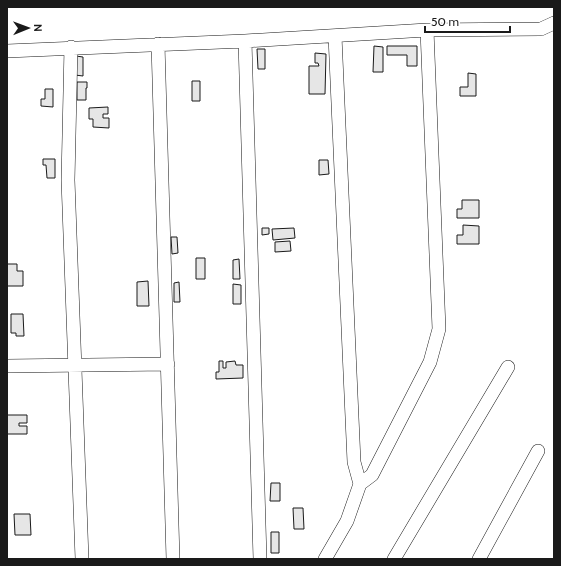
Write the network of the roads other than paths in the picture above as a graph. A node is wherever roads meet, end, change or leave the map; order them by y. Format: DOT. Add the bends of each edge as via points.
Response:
graph roads {
  1 [pos="554,23"];
  2 [pos="427,30"];
  3 [pos="336,36"];
  4 [pos="246,41"];
  5 [pos="158,44"];
  6 [pos="71,47"];
  7 [pos="7,51"];
  8 [pos="168,364"];
  9 [pos="76,365"];
  10 [pos="7,366"];
  11 [pos="508,367"];
  12 [pos="538,451"];
  13 [pos="360,484"];
  14 [pos="82,559"];
  15 [pos="172,559"];
  16 [pos="260,559"];
  17 [pos="325,559"];
  18 [pos="394,559"];
  19 [pos="479,559"];
  1 -- 2 [label="street" via="541,29"];
  2 -- 3 [label="street"];
  2 -- 13 [label="street" via="439,329 430,362 372,476"];
  3 -- 4 [label="street"];
  3 -- 13 [label="street" via="354,462"];
  4 -- 5 [label="street"];
  4 -- 16 [label="street"];
  5 -- 6 [label="street"];
  5 -- 8 [label="street"];
  6 -- 7 [label="street"];
  6 -- 9 [label="street" via="68,180"];
  8 -- 9 [label="street"];
  8 -- 15 [label="street"];
  9 -- 10 [label="street"];
  9 -- 14 [label="street"];
  11 -- 18 [label="street"];
  12 -- 19 [label="street"];
  13 -- 17 [label="street" via="347,521"];
}
